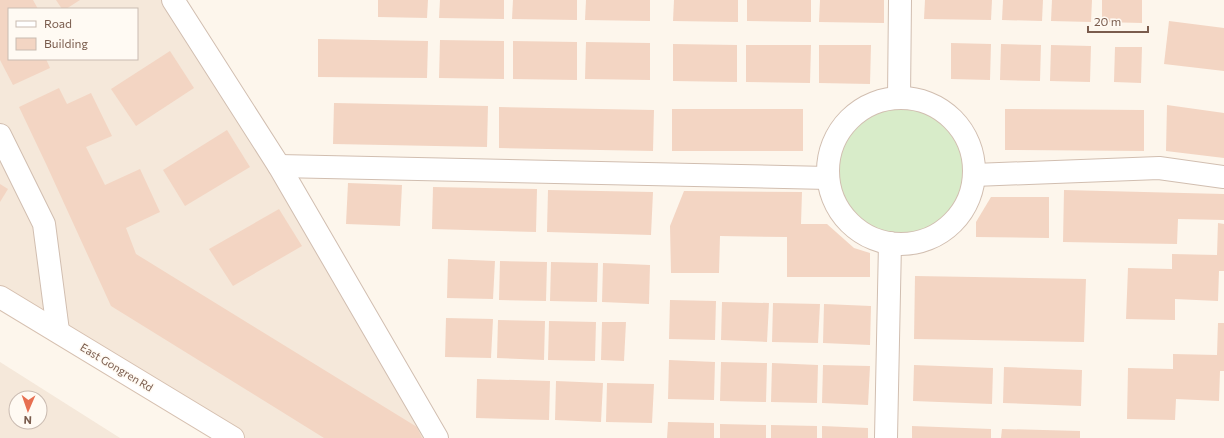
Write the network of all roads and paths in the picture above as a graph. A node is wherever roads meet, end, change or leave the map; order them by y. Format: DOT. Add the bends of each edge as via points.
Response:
graph roads {
  1 [pos="173,0"];
  2 [pos="900,0"];
  3 [pos="899,98"];
  4 [pos="0,135"];
  5 [pos="279,166"];
  6 [pos="974,175"];
  7 [pos="1224,177"];
  8 [pos="828,178"];
  9 [pos="890,243"];
  10 [pos="0,296"];
  11 [pos="58,331"];
  12 [pos="233,438"];
  13 [pos="437,438"];
  14 [pos="886,438"];
  1 -- 5 [label="street"];
  2 -- 3 [label="street"];
  3 -- 6 [label="street" via="923,101 944,112 961,130 971,151"];
  3 -- 8 [label="street" via="876,102 855,114 839,132 829,154"];
  4 -- 11 [label="street" via="44,224"];
  5 -- 8 [label="street"];
  5 -- 13 [label="street"];
  6 -- 7 [label="street" via="1159,168"];
  6 -- 9 [label="street" via="969,199 956,219 937,235 914,243"];
  8 -- 9 [label="street" via="834,201 848,222 867,236"];
  9 -- 14 [label="street"];
  10 -- 11 [label="street, East Gongren Rd"];
  11 -- 12 [label="street, East Gongren Rd"];
}
